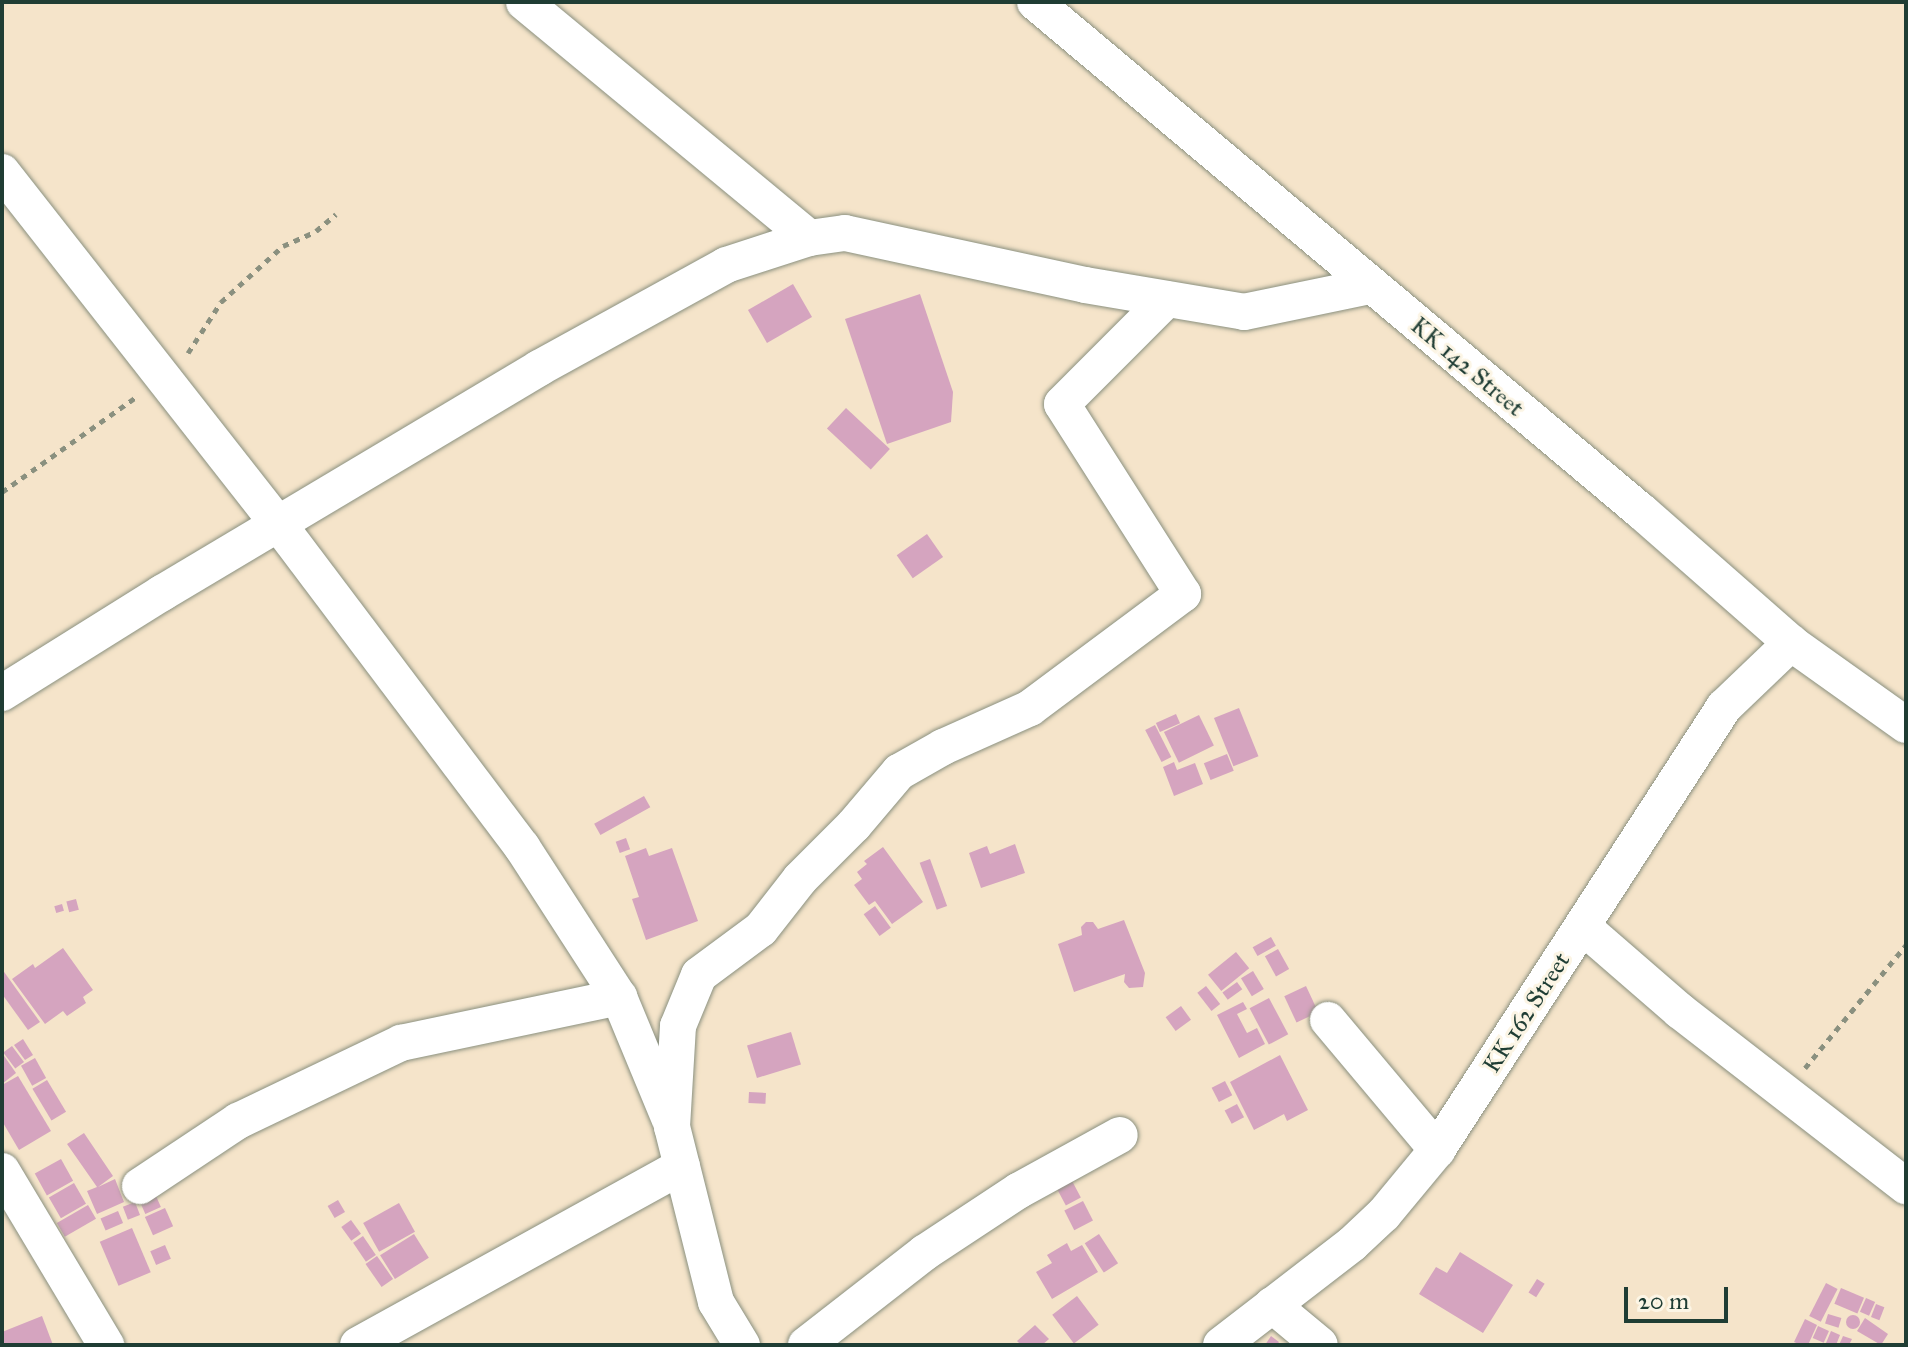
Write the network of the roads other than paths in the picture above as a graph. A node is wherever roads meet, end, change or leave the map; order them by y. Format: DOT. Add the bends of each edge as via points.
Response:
graph roads {
  1 [pos="524,2"];
  2 [pos="1035,2"];
  3 [pos="2,172"];
  4 [pos="809,238"];
  5 [pos="1370,286"];
  6 [pos="1167,299"];
  7 [pos="280,526"];
  8 [pos="1791,643"];
  9 [pos="2,693"];
  10 [pos="1906,725"];
  11 [pos="1583,927"];
  12 [pos="619,997"];
  13 [pos="1328,1020"];
  14 [pos="672,1127"];
  15 [pos="1120,1135"];
  16 [pos="1437,1150"];
  17 [pos="682,1166"];
  18 [pos="2,1171"];
  19 [pos="140,1186"];
  20 [pos="1906,1186"];
  21 [pos="1272,1305"];
  22 [pos="106,1345"];
  23 [pos="358,1345"];
  24 [pos="742,1345"];
  25 [pos="806,1345"];
  26 [pos="1221,1345"];
  27 [pos="1320,1345"];
  1 -- 4 [label="street"];
  2 -- 5 [label="street, KK 142 Street"];
  3 -- 7 [label="street"];
  4 -- 6 [label="street" via="845,233"];
  4 -- 7 [label="street" via="726,265 539,368"];
  5 -- 6 [label="street" via="1244,312"];
  5 -- 8 [label="street, KK 142 Street"];
  6 -- 14 [label="street" via="1062,404 1183,594 1030,708 899,772 761,929 699,975 678,1026"];
  7 -- 9 [label="street"];
  7 -- 12 [label="street" via="522,847"];
  8 -- 10 [label="street, KK 142 Street"];
  8 -- 11 [label="street, KK 162 Street" via="1724,707"];
  11 -- 16 [label="street, KK 162 Street"];
  11 -- 20 [label="street" via="1680,1011"];
  12 -- 14 [label="street"];
  12 -- 19 [label="street" via="401,1043 238,1121"];
  13 -- 16 [label="street"];
  14 -- 17 [label="street"];
  15 -- 25 [label="street" via="1018,1191 936,1245"];
  16 -- 21 [label="street, KK 162 Street" via="1384,1214"];
  17 -- 23 [label="street"];
  17 -- 24 [label="street" via="716,1302"];
  18 -- 22 [label="street"];
  21 -- 26 [label="street, KK 162 Street"];
  21 -- 27 [label="street"];
}
